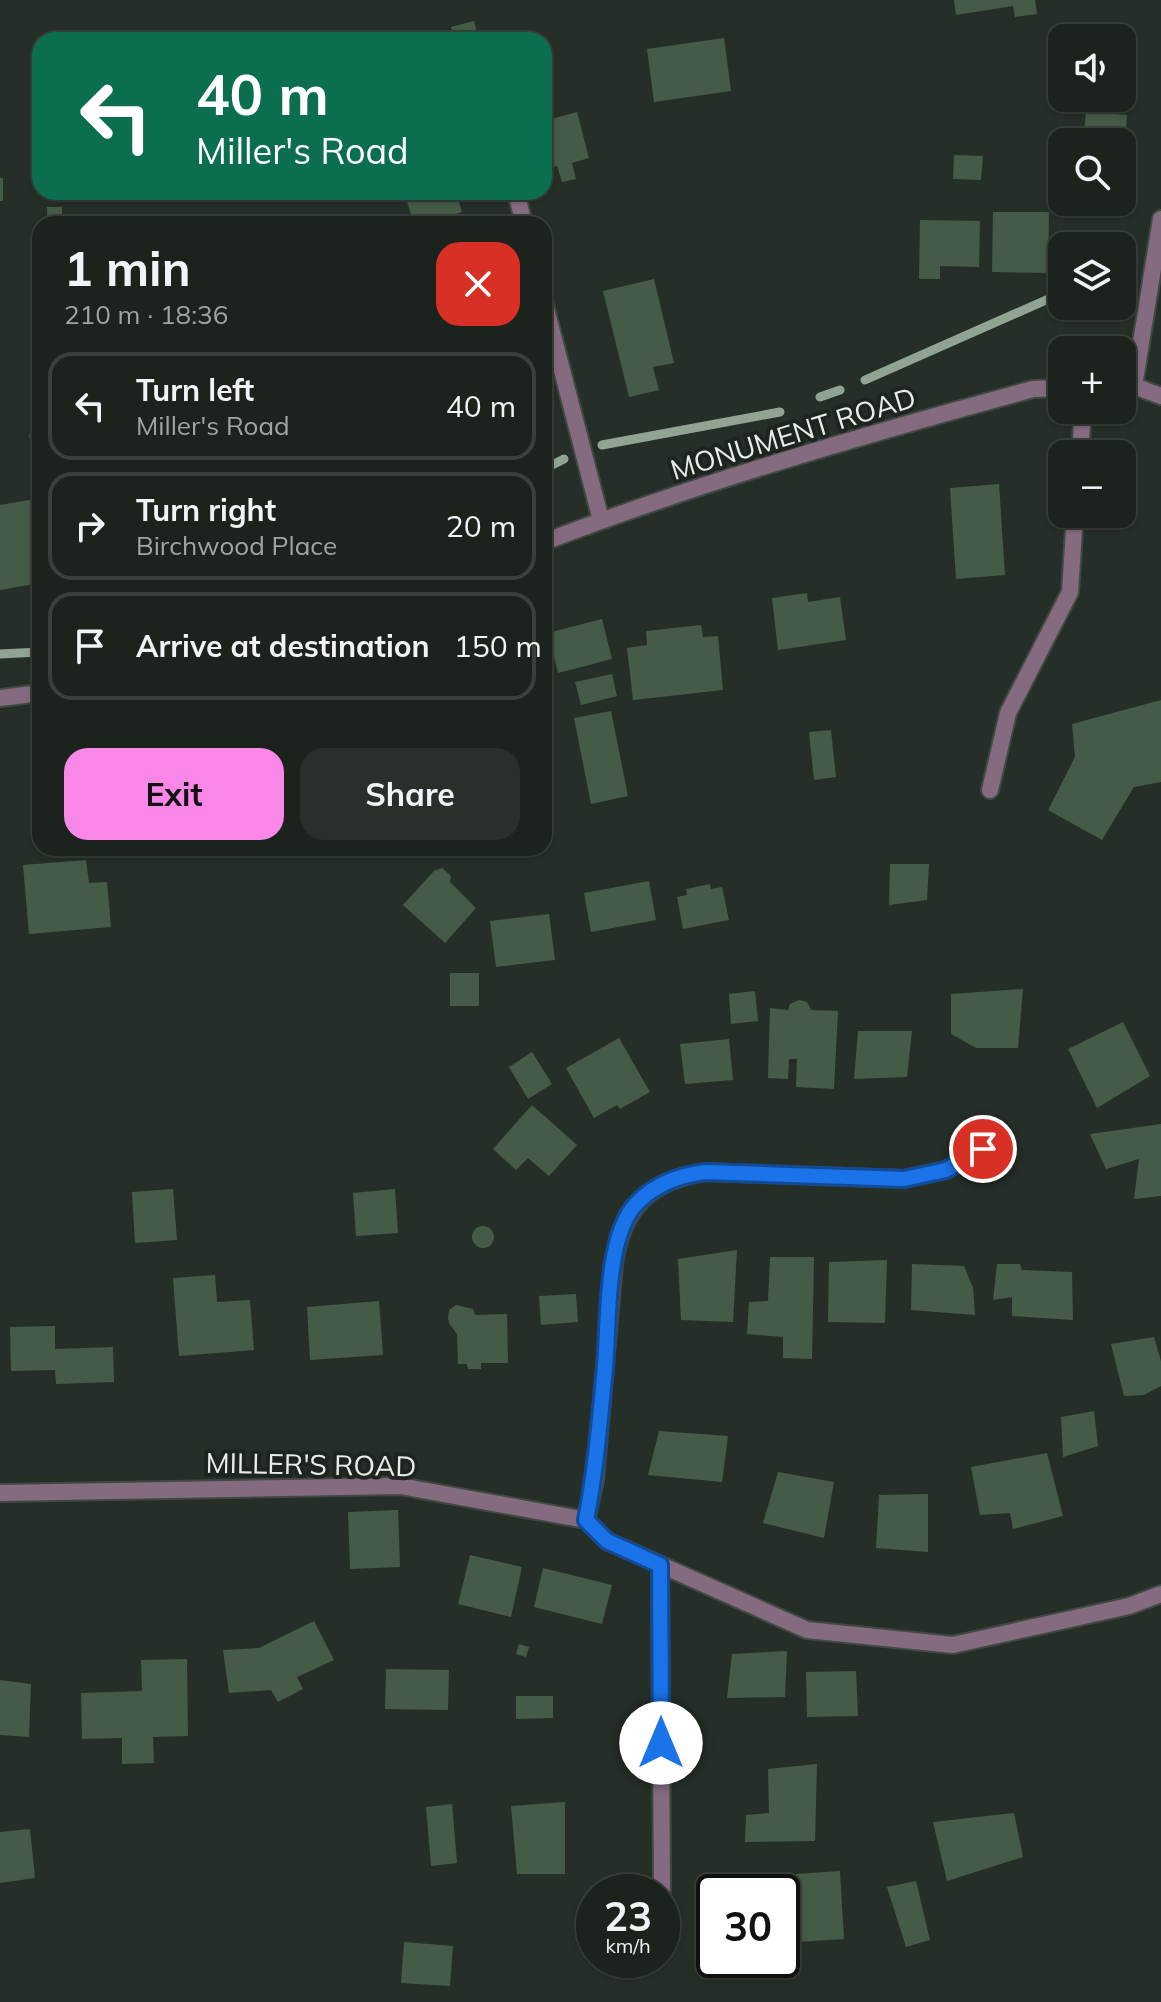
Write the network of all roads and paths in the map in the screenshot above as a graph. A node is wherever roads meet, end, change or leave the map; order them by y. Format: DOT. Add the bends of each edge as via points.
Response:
graph roads {
  1 [pos="1161,219"];
  2 [pos="552,332"];
  3 [pos="1136,346"];
  4 [pos="1048,388"];
  5 [pos="1136,389"];
  6 [pos="1161,396"];
  7 [pos="601,520"];
  8 [pos="1074,528"];
  9 [pos="552,539"];
  10 [pos="32,694"];
  11 [pos="0,698"];
  12 [pos="990,790"];
  13 [pos="983,1149"];
  14 [pos="0,1493"];
  15 [pos="586,1520"];
  16 [pos="660,1565"];
  17 [pos="1161,1594"];
  18 [pos="662,1874"];
  1 -- 3 [label="street"];
  2 -- 7 [label="street"];
  4 -- 7 [label="street, MONUMENT ROAD" via="852,438"];
  5 -- 6 [label="street"];
  7 -- 9 [label="street, MONUMENT ROAD"];
  8 -- 12 [label="street" via="1070,592 1008,713"];
  10 -- 11 [label="street"];
  13 -- 15 [label="street" via="946,1170 904,1179 687,1174 635,1206 614,1263 595,1480"];
  14 -- 15 [label="street, MILLER'S ROAD" via="400,1486"];
  15 -- 16 [label="street, MILLER'S ROAD" via="607,1541"];
  16 -- 17 [label="street, MILLER'S ROAD" via="807,1630 953,1645 1129,1606"];
  16 -- 18 [label="street"];
}
